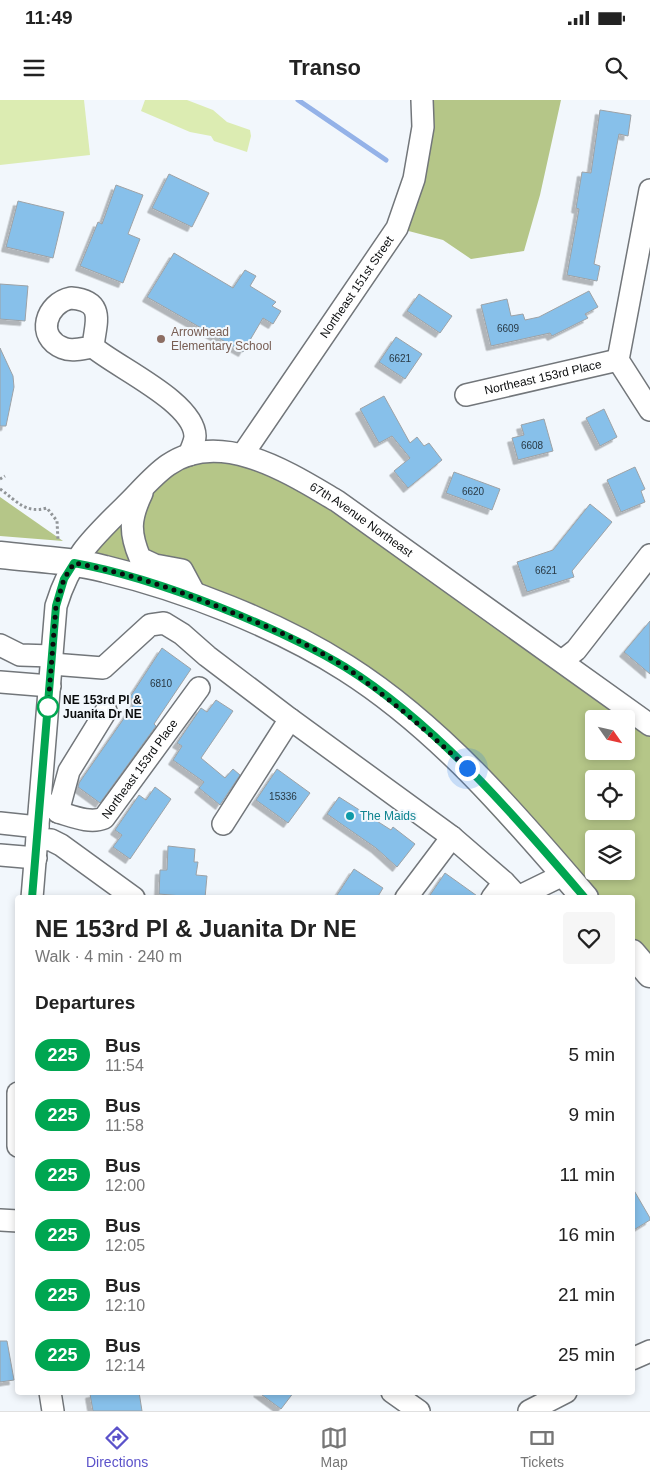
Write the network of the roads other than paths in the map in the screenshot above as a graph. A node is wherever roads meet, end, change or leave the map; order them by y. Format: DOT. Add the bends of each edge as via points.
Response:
graph roads {
  1 [pos="422,100"];
  2 [pos="650,190"];
  3 [pos="93,347"];
  4 [pos="618,360"];
  5 [pos="466,395"];
  6 [pos="650,410"];
  7 [pos="243,454"];
  8 [pos="189,455"];
  9 [pos="144,488"];
  10 [pos="0,555"];
  11 [pos="650,555"];
  12 [pos="74,563"];
  13 [pos="197,598"];
  14 [pos="0,645"];
  15 [pos="52,660"];
  16 [pos="562,661"];
  17 [pos="0,682"];
  18 [pos="50,686"];
  19 [pos="199,688"];
  20 [pos="106,710"];
  21 [pos="290,719"];
  22 [pos="650,725"];
  23 [pos="0,823"];
  24 [pos="223,824"];
  25 [pos="42,828"];
  26 [pos="452,837"];
  27 [pos="0,855"];
  28 [pos="565,874"];
  29 [pos="498,890"];
  30 [pos="32,895"];
  31 [pos="130,895"];
  32 [pos="408,895"];
  33 [pos="512,895"];
  34 [pos="522,895"];
  35 [pos="582,895"];
  36 [pos="635,956"];
  37 [pos="650,974"];
  38 [pos="0,1220"];
  39 [pos="15,1220"];
  40 [pos="650,1350"];
  41 [pos="635,1358"];
  42 [pos="50,1395"];
  43 [pos="396,1395"];
  44 [pos="560,1395"];
  45 [pos="53,1411"];
  46 [pos="419,1411"];
  47 [pos="529,1411"];
  1 -- 7 [label="street, Northeast 151st Street" via="423,127 414,179 397,228"];
  2 -- 4 [label="street"];
  3 -- 8 [label="street" via="176,404 191,423 195,437"];
  4 -- 5 [label="street, Northeast 153rd Place"];
  4 -- 6 [label="street"];
  7 -- 8 [label="street, 67th Avenue Northeast"];
  7 -- 16 [label="street, 67th Avenue Northeast" via="284,470 337,501"];
  8 -- 9 [label="street, 67th Avenue Northeast" via="168,465"];
  9 -- 12 [label="street, 67th Avenue Northeast" via="90,540"];
  9 -- 13 [label="street, 67th Avenue Northeast" via="133,511 131,533 140,558 155,565 182,570"];
  10 -- 12 [label="main road"];
  11 -- 16 [label="street" via="576,650"];
  12 -- 13 [label="main road" via="151,581"];
  12 -- 15 [label="street" via="64,579 56,606"];
  13 -- 28 [label="main road" via="309,646 413,718 467,768"];
  14 -- 15 [label="street" via="20,654"];
  15 -- 18 [label="street"];
  15 -- 21 [label="street" via="103,668 150,625 164,623"];
  16 -- 22 [label="street, 67th Avenue Northeast"];
  17 -- 18 [label="street"];
  18 -- 25 [label="street"];
  19 -- 25 [label="street, Northeast 153rd Place" via="108,814 97,821"];
  20 -- 25 [label="street" via="69,771"];
  21 -- 24 [label="street"];
  21 -- 26 [label="street"];
  23 -- 25 [label="street"];
  25 -- 27 [label="street"];
  25 -- 30 [label="street"];
  25 -- 31 [label="street" via="51,840"];
  26 -- 29 [label="street"];
  26 -- 32 [label="street"];
  28 -- 34 [label="street"];
  28 -- 35 [label="main road"];
  29 -- 33 [label="street"];
  36 -- 37 [label="main road"];
  38 -- 39 [label="street"];
  40 -- 41 [label="street"];
  42 -- 45 [label="street"];
  43 -- 46 [label="street"];
  44 -- 47 [label="street"];
}
